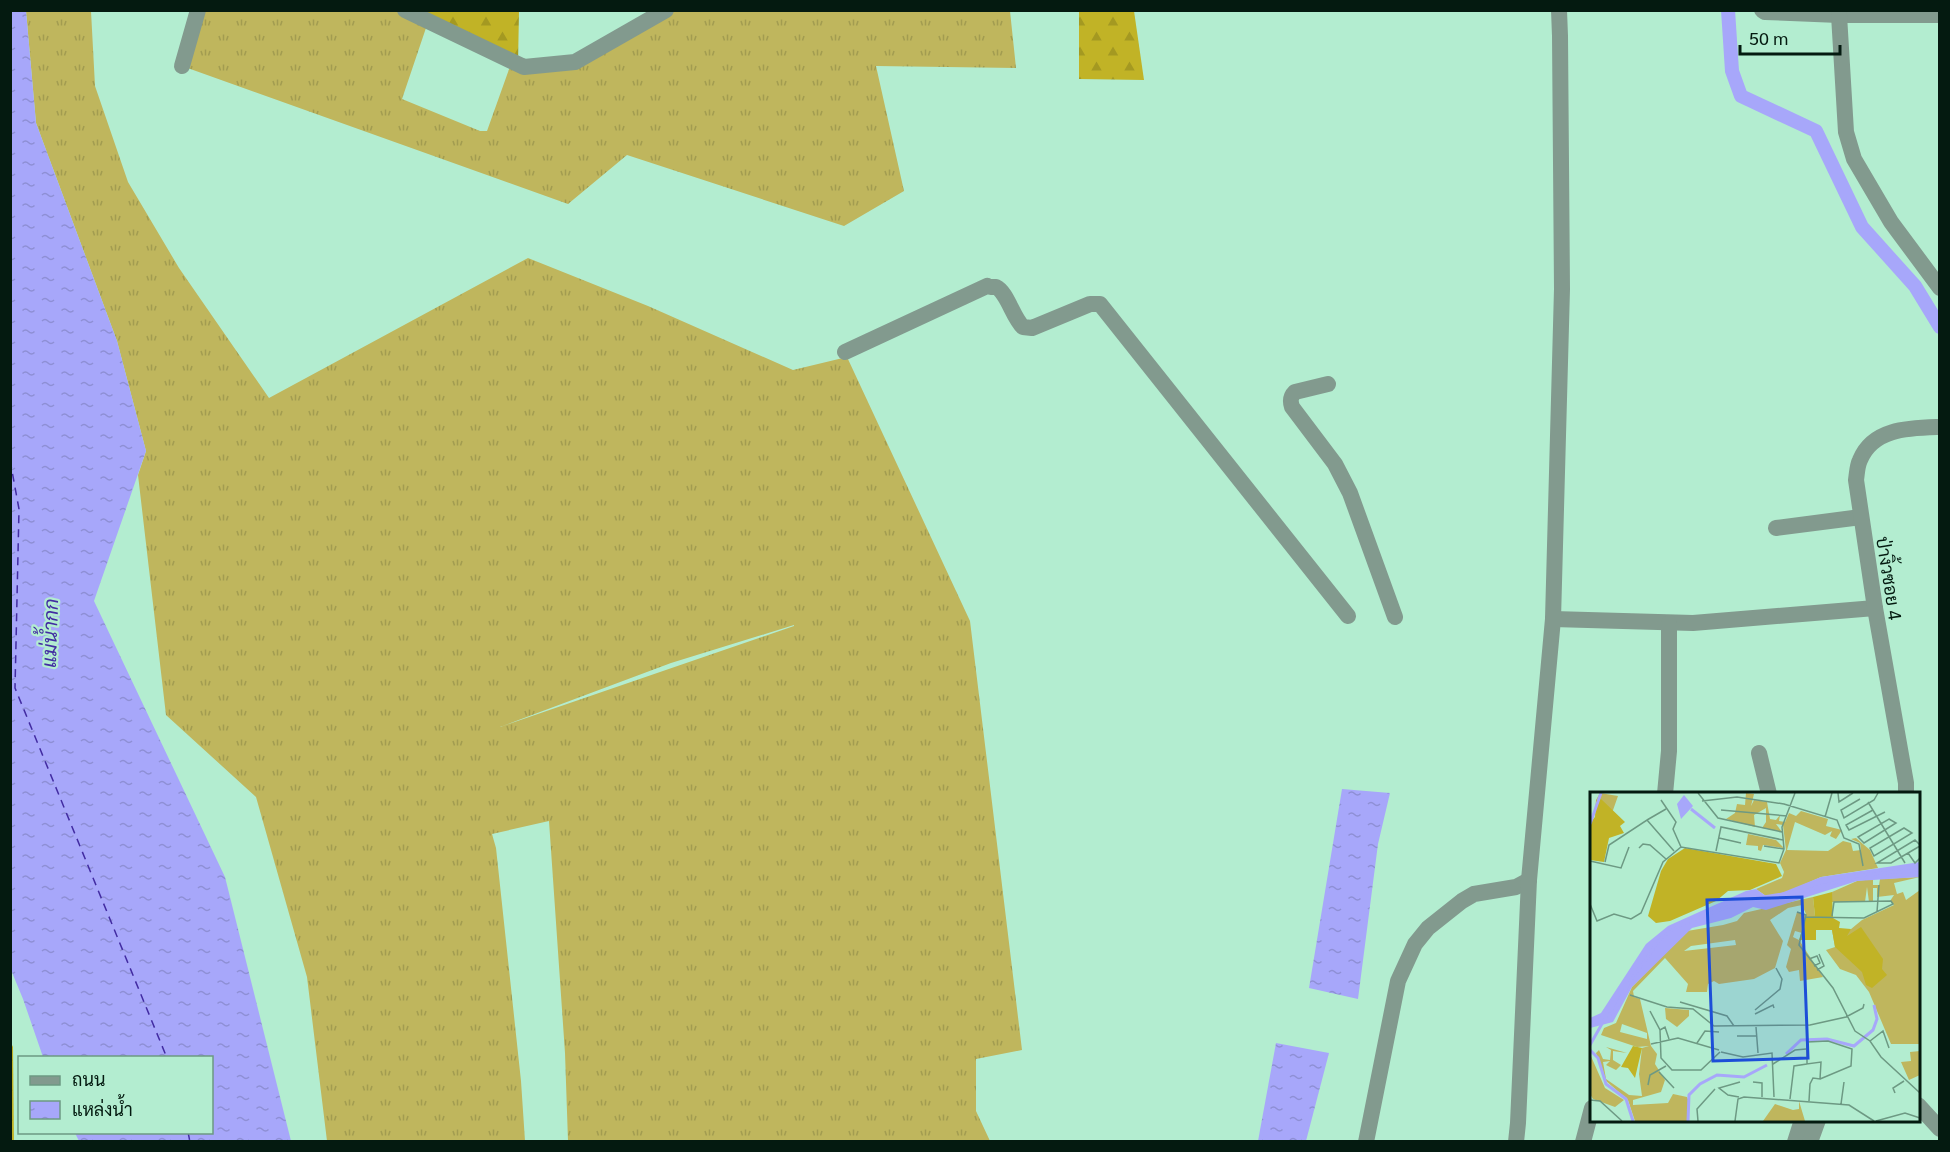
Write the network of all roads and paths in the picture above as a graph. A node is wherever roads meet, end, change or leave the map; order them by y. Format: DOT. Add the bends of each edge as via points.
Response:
graph roads {
  1 [pos="198,10"];
  2 [pos="405,10"];
  3 [pos="666,10"];
  4 [pos="1558,10"];
  5 [pos="1761,10"];
  6 [pos="1839,15"];
  7 [pos="1940,15"];
  8 [pos="182,66"];
  9 [pos="1940,262"];
  10 [pos="1922,264"];
  11 [pos="1940,288"];
  12 [pos="845,352"];
  13 [pos="1328,384"];
  14 [pos="1940,427"];
  15 [pos="1860,517"];
  16 [pos="1776,528"];
  17 [pos="1875,608"];
  18 [pos="1348,616"];
  19 [pos="1395,617"];
  20 [pos="1553,619"];
  21 [pos="1669,623"];
  22 [pos="1759,753"];
  23 [pos="1665,792"];
  24 [pos="1769,792"];
  25 [pos="1906,792"];
  26 [pos="1529,880"];
  27 [pos="1920,1107"];
  28 [pos="1590,1116"];
  29 [pos="1801,1122"];
  30 [pos="1817,1122"];
  31 [pos="1940,1130"];
  32 [pos="1366,1142"];
  33 [pos="1516,1142"];
  34 [pos="1583,1142"];
  35 [pos="1795,1142"];
  36 [pos="1810,1142"];
  1 -- 8 [label="street"];
  2 -- 3 [label="street" via="524,67 575,62"];
  4 -- 20 [label="street" via="1562,289"];
  5 -- 6 [label="street"];
  6 -- 7 [label="street"];
  6 -- 10 [label="street" via="1846,132 1854,159 1891,222"];
  9 -- 10 [label="street"];
  10 -- 11 [label="street"];
  12 -- 18 [label="street" via="987,286 1002,292 1023,327 1032,328 1090,304 1100,304"];
  13 -- 19 [label="street" via="1295,392 1291,401 1335,464 1350,493"];
  14 -- 15 [label="street, ป่างิ้วซอย 4" via="1907,428 1876,438 1860,460 1856,480"];
  15 -- 16 [label="street"];
  15 -- 17 [label="street, ป่างิ้วซอย 4"];
  17 -- 21 [label="street"];
  17 -- 25 [label="street, ป่างิ้วซอย 4"];
  20 -- 21 [label="street"];
  20 -- 26 [label="street"];
  21 -- 23 [label="street"];
  22 -- 24 [label="street"];
  26 -- 32 [label="street" via="1516,887 1474,894 1428,928 1415,944 1398,981"];
  26 -- 33 [label="street"];
  27 -- 31 [label="street"];
  28 -- 34 [label="street"];
  29 -- 35 [label="street"];
  30 -- 36 [label="street"];
}
